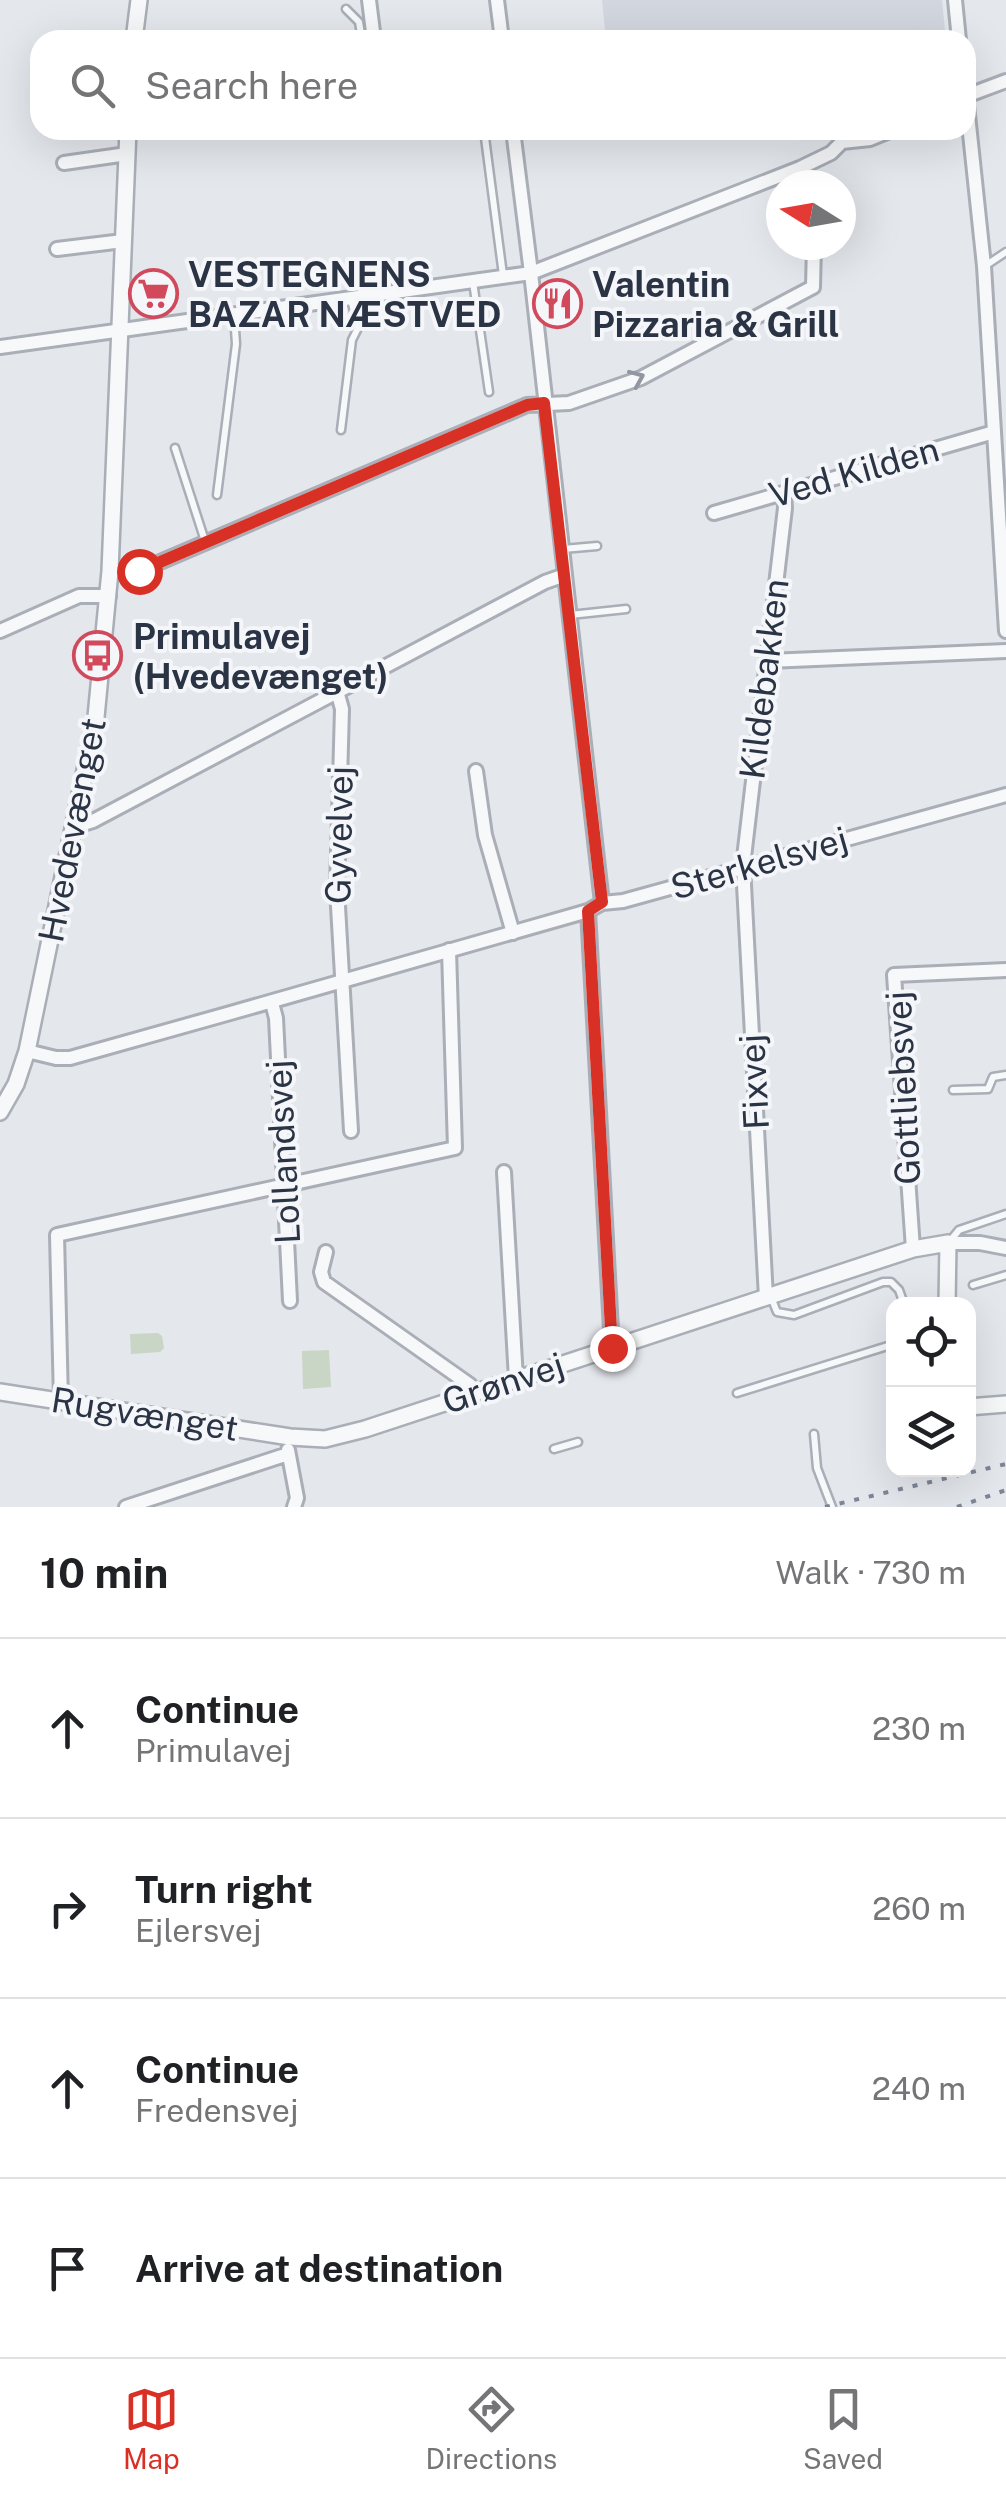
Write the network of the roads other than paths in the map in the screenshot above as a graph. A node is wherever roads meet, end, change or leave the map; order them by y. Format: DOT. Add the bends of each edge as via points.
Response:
graph roads {
  1 [pos="139,0"];
  2 [pos="369,0"];
  3 [pos="497,0"];
  4 [pos="955,0"];
  5 [pos="346,9"];
  6 [pos="135,30"];
  7 [pos="360,30"];
  8 [pos="373,30"];
  9 [pos="501,30"];
  10 [pos="959,30"];
  11 [pos="1006,81"];
  12 [pos="976,92"];
  13 [pos="128,140"];
  14 [pos="485,140"];
  15 [pos="513,140"];
  16 [pos="836,140"];
  17 [pos="971,140"];
  18 [pos="127,154"];
  19 [pos="64,163"];
  20 [pos="800,168"];
  21 [pos="123,241"];
  22 [pos="58,249"];
  23 [pos="1006,252"];
  24 [pos="814,260"];
  25 [pos="984,266"];
  26 [pos="531,273"];
  27 [pos="503,277"];
  28 [pos="473,281"];
  29 [pos="351,298"];
  30 [pos="234,314"];
  31 [pos="120,331"];
  32 [pos="0,347"];
  33 [pos="999,377"];
  34 [pos="489,392"];
  35 [pos="544,403"];
  36 [pos="342,430"];
  37 [pos="994,432"];
  38 [pos="175,448"];
  39 [pos="784,492"];
  40 [pos="217,495"];
  41 [pos="714,513"];
  42 [pos="205,543"];
  43 [pos="597,546"];
  44 [pos="562,549"];
  45 [pos="110,571"];
  46 [pos="565,575"];
  47 [pos="109,596"];
  48 [pos="626,609"];
  49 [pos="569,615"];
  50 [pos="0,631"];
  51 [pos="1006,631"];
  52 [pos="1006,651"];
  53 [pos="768,662"];
  54 [pos="338,691"];
  55 [pos="476,771"];
  56 [pos="1006,795"];
  57 [pos="74,827"];
  58 [pos="743,866"];
  59 [pos="602,902"];
  60 [pos="588,911"];
  61 [pos="513,933"];
  62 [pos="448,950"];
  63 [pos="1006,970"];
  64 [pos="341,980"];
  65 [pos="272,1002"];
  66 [pos="28,1051"];
  67 [pos="1006,1075"];
  68 [pos="952,1090"];
  69 [pos="0,1112"];
  70 [pos="350,1131"];
  71 [pos="504,1172"];
  72 [pos="285,1184"];
  73 [pos="1006,1214"];
  74 [pos="948,1243"];
  75 [pos="1006,1248"];
  76 [pos="913,1250"];
  77 [pos="326,1252"];
  78 [pos="1006,1275"];
  79 [pos="973,1285"];
  80 [pos="768,1297"];
  81 [pos="902,1297"];
  82 [pos="947,1297"];
  83 [pos="290,1301"];
  84 [pos="886,1346"];
  85 [pos="612,1348"];
  86 [pos="516,1379"];
  87 [pos="0,1392"];
  88 [pos="737,1392"];
  89 [pos="472,1394"];
  90 [pos="61,1401"];
  91 [pos="1006,1404"];
  92 [pos="976,1406"];
  93 [pos="814,1434"];
  94 [pos="578,1442"];
  95 [pos="289,1446"];
  96 [pos="554,1449"];
  97 [pos="126,1507"];
  98 [pos="294,1507"];
  99 [pos="832,1507"];
  1 -- 6 [label="street"];
  2 -- 8 [label="street"];
  3 -- 9 [label="street"];
  4 -- 10 [label="street"];
  5 -- 7 [label="lane"];
  11 -- 12 [label="street"];
  13 -- 18 [label="street, Hvedevænget"];
  14 -- 27 [label="lane"];
  15 -- 26 [label="street"];
  16 -- 20 [label="street" via="831,153"];
  17 -- 25 [label="street"];
  18 -- 19 [label="street"];
  18 -- 21 [label="street, Hvedevænget"];
  20 -- 26 [label="street"];
  21 -- 22 [label="street"];
  21 -- 31 [label="street, Hvedevænget"];
  23 -- 25 [label="lane"];
  35 -- 24 [label="street, one-way" via="569,404 640,378 814,288"];
  25 -- 33 [label="street"];
  26 -- 27 [label="street"];
  26 -- 35 [label="street"];
  27 -- 28 [label="street"];
  28 -- 29 [label="street"];
  28 -- 34 [label="lane"];
  29 -- 30 [label="street"];
  29 -- 36 [label="lane" via="358,328"];
  30 -- 31 [label="street"];
  30 -- 40 [label="lane"];
  31 -- 32 [label="street"];
  31 -- 45 [label="street, Hvedevænget"];
  33 -- 37 [label="street"];
  35 -- 42 [label="street"];
  35 -- 44 [label="street"];
  37 -- 39 [label="street, Ved Kilden"];
  37 -- 51 [label="street"];
  38 -- 42 [label="lane"];
  39 -- 41 [label="street, Ved Kilden"];
  39 -- 53 [label="street, Kildebakken"];
  42 -- 45 [label="street" via="139,571"];
  43 -- 44 [label="lane"];
  44 -- 46 [label="street"];
  45 -- 47 [label="street, Hvedevænget"];
  46 -- 49 [label="street"];
  46 -- 54 [label="street"];
  47 -- 50 [label="street" via="79,596"];
  47 -- 57 [label="street, Hvedevænget" via="96,716"];
  48 -- 49 [label="lane"];
  49 -- 59 [label="street"];
  52 -- 53 [label="street"];
  53 -- 58 [label="street, Kildebakken"];
  54 -- 57 [label="street"];
  54 -- 64 [label="street, Gyvelvej"];
  55 -- 61 [label="street"];
  56 -- 58 [label="street, Sterkelsvej"];
  57 -- 66 [label="street, Hvedevænget"];
  58 -- 59 [label="street, Sterkelsvej"];
  58 -- 80 [label="street, Fixvej"];
  59 -- 60 [label="street, Sterkelsvej"];
  60 -- 61 [label="street, Sterkelsvej"];
  60 -- 85 [label="street"];
  61 -- 62 [label="street, Sterkelsvej"];
  62 -- 64 [label="street, Sterkelsvej"];
  62 -- 72 [label="street" via="455,1148"];
  63 -- 76 [label="street, Gottliebsvej" via="894,975"];
  64 -- 65 [label="street, Sterkelsvej"];
  64 -- 70 [label="street, Gyvelvej"];
  65 -- 66 [label="street, Sterkelsvej" via="70,1058"];
  65 -- 72 [label="street, Lollandsvej"];
  66 -- 69 [label="street, Hvedevænget"];
  67 -- 68 [label="lane" via="993,1076 988,1089"];
  71 -- 86 [label="street"];
  72 -- 83 [label="street, Lollandsvej"];
  72 -- 90 [label="street" via="57,1235"];
  73 -- 74 [label="lane" via="959,1230"];
  74 -- 75 [label="street, Grønvej"];
  74 -- 76 [label="street, Grønvej"];
  74 -- 82 [label="street"];
  76 -- 80 [label="street, Grønvej"];
  77 -- 89 [label="street" via="324,1282 470,1385"];
  78 -- 79 [label="lane"];
  80 -- 81 [label="lane" via="777,1312 794,1315 883,1282 892,1282"];
  80 -- 85 [label="street, Grønvej"];
  84 -- 88 [label="lane"];
  85 -- 86 [label="street, Grønvej"];
  86 -- 89 [label="street, Grønvej"];
  87 -- 90 [label="street, Rugvænget"];
  89 -- 95 [label="street, Grønvej"];
  90 -- 95 [label="street, Rugvænget"];
  91 -- 92 [label="street"];
  93 -- 99 [label="lane" via="817,1468"];
  94 -- 96 [label="lane"];
  95 -- 97 [label="street, Rugvænget"];
  95 -- 98 [label="street"];
}
